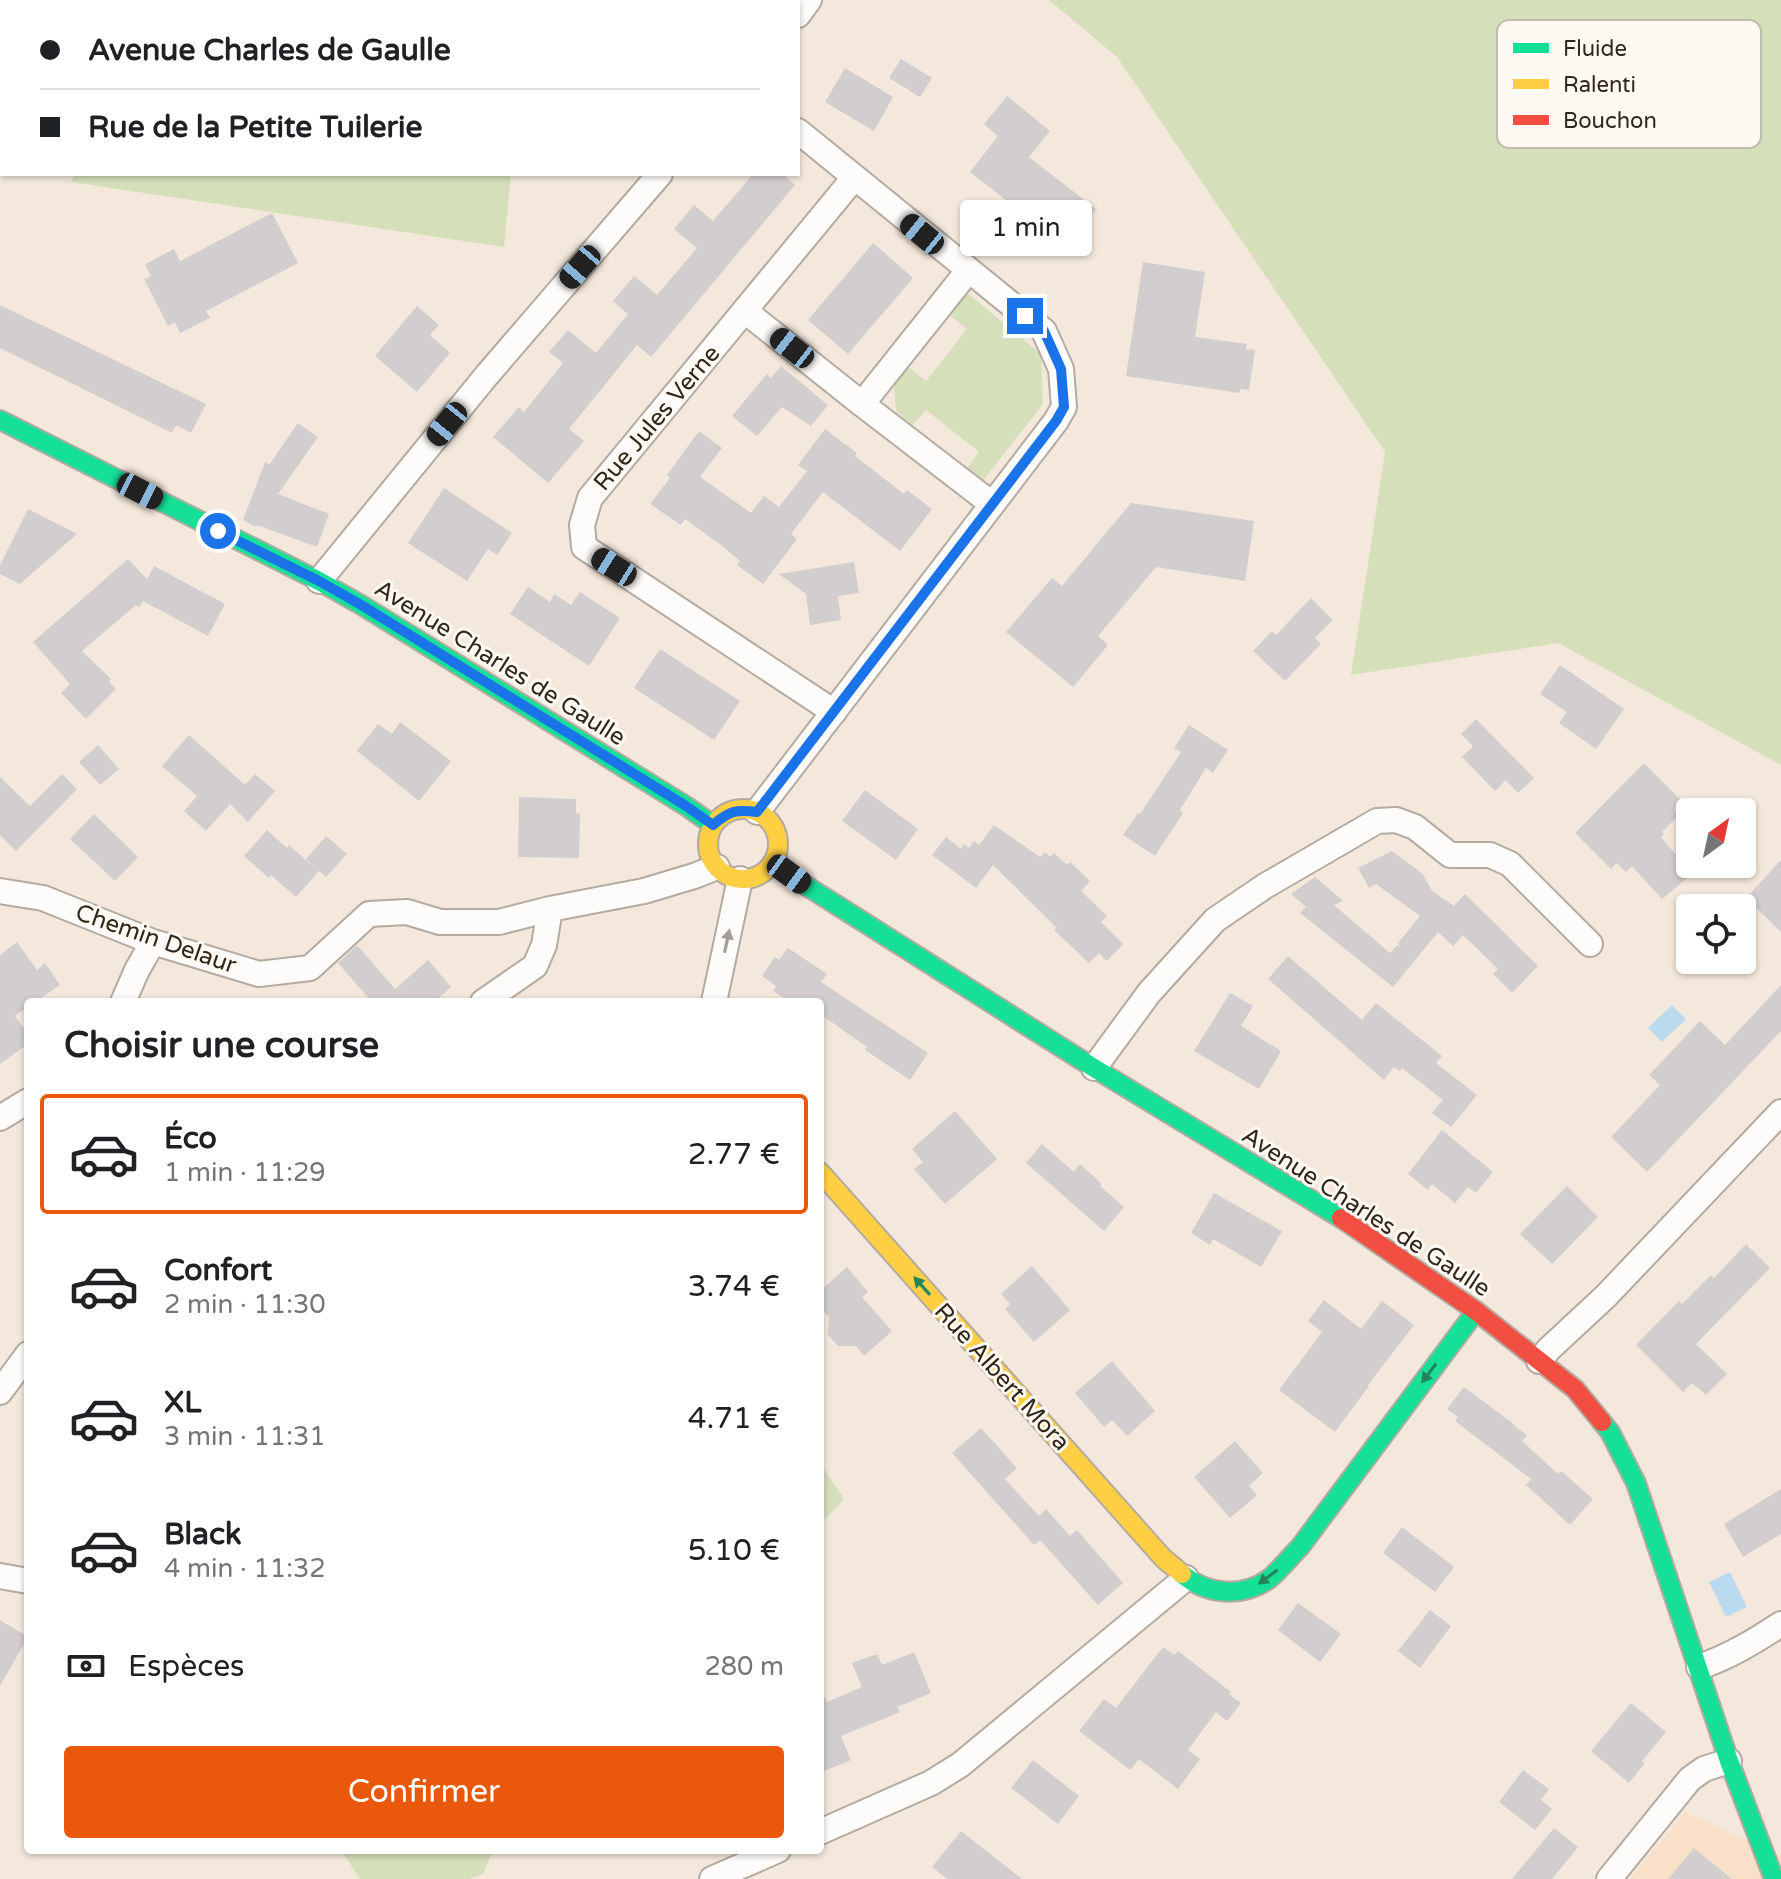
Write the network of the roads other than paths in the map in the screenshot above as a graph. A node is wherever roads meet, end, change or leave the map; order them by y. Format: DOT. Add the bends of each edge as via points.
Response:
graph roads {
  1 [pos="800,133"];
  2 [pos="658,176"];
  3 [pos="854,178"];
  4 [pos="968,271"];
  5 [pos="745,311"];
  6 [pos="862,404"];
  7 [pos="0,420"];
  8 [pos="992,504"];
  9 [pos="319,581"];
  10 [pos="834,712"];
  11 [pos="757,812"];
  12 [pos="713,825"];
  13 [pos="774,862"];
  14 [pos="717,867"];
  15 [pos="740,879"];
  16 [pos="0,891"];
  17 [pos="550,909"];
  18 [pos="153,942"];
  19 [pos="1590,944"];
  20 [pos="125,998"];
  21 [pos="489,998"];
  22 [pos="715,998"];
  23 [pos="1094,1068"];
  24 [pos="24,1103"];
  25 [pos="1781,1112"];
  26 [pos="0,1118"];
  27 [pos="824,1177"];
  28 [pos="1476,1311"];
  29 [pos="24,1359"];
  30 [pos="1539,1361"];
  31 [pos="0,1392"];
  32 [pos="0,1576"];
  33 [pos="1186,1578"];
  34 [pos="24,1580"];
  35 [pos="1781,1624"];
  36 [pos="1699,1667"];
  37 [pos="1729,1761"];
  38 [pos="824,1830"];
  39 [pos="769,1854"];
  40 [pos="1774,1863"];
  41 [pos="712,1879"];
  42 [pos="1609,1879"];
  43 [pos="1774,1879"];
  1 -- 3 [label="street"];
  2 -- 9 [label="street"];
  3 -- 4 [label="street"];
  3 -- 5 [label="street, Rue Jules Verne"];
  4 -- 6 [label="street"];
  4 -- 8 [label="street" via="1044,331 1061,369 1064,407"];
  5 -- 6 [label="street"];
  5 -- 10 [label="street, Rue Jules Verne" via="590,498 582,525 584,547"];
  6 -- 8 [label="street"];
  7 -- 9 [label="street, Avenue Charles de Gaulle"];
  8 -- 10 [label="street"];
  9 -- 12 [label="street, Avenue Charles de Gaulle"];
  10 -- 11 [label="street"];
  11 -- 12 [label="street" via="741,809"];
  11 -- 13 [label="street" via="777,833"];
  12 -- 14 [label="street" via="708,847"];
  13 -- 15 [label="street" via="753,878"];
  13 -- 23 [label="street, Avenue Charles de Gaulle"];
  14 -- 15 [label="street"];
  14 -- 17 [label="street, Chemin Delaur" via="644,891"];
  22 -- 15 [label="street, one-way"];
  16 -- 18 [label="street, Chemin Delaur" via="43,898"];
  17 -- 18 [label="street, Chemin Delaur" via="499,922 440,922 407,912 369,914 310,968 259,974"];
  17 -- 21 [label="street" via="535,966"];
  18 -- 20 [label="street"];
  19 -- 23 [label="street" via="1510,864 1490,855 1450,855 1415,827 1377,821 1215,920 1149,993"];
  23 -- 28 [label="street, Avenue Charles de Gaulle" via="1352,1225"];
  24 -- 26 [label="street"];
  25 -- 30 [label="street"];
  33 -- 27 [label="street, Rue Albert Mora, one-way"];
  28 -- 30 [label="street, Avenue Charles de Gaulle"];
  28 -- 33 [label="street, Rue Albert Mora, one-way" via="1300,1547 1270,1578 1244,1592 1213,1591"];
  29 -- 31 [label="street"];
  30 -- 36 [label="street, Avenue Charles de Gaulle" via="1575,1389 1610,1432 1636,1483"];
  32 -- 34 [label="street"];
  33 -- 38 [label="street" via="960,1765"];
  35 -- 36 [label="street"];
  36 -- 37 [label="street, Avenue Charles de Gaulle"];
  37 -- 40 [label="street, Avenue Charles de Gaulle"];
  37 -- 42 [label="street" via="1690,1779"];
  39 -- 41 [label="street"];
  40 -- 43 [label="street, Avenue Charles de Gaulle"];
}
